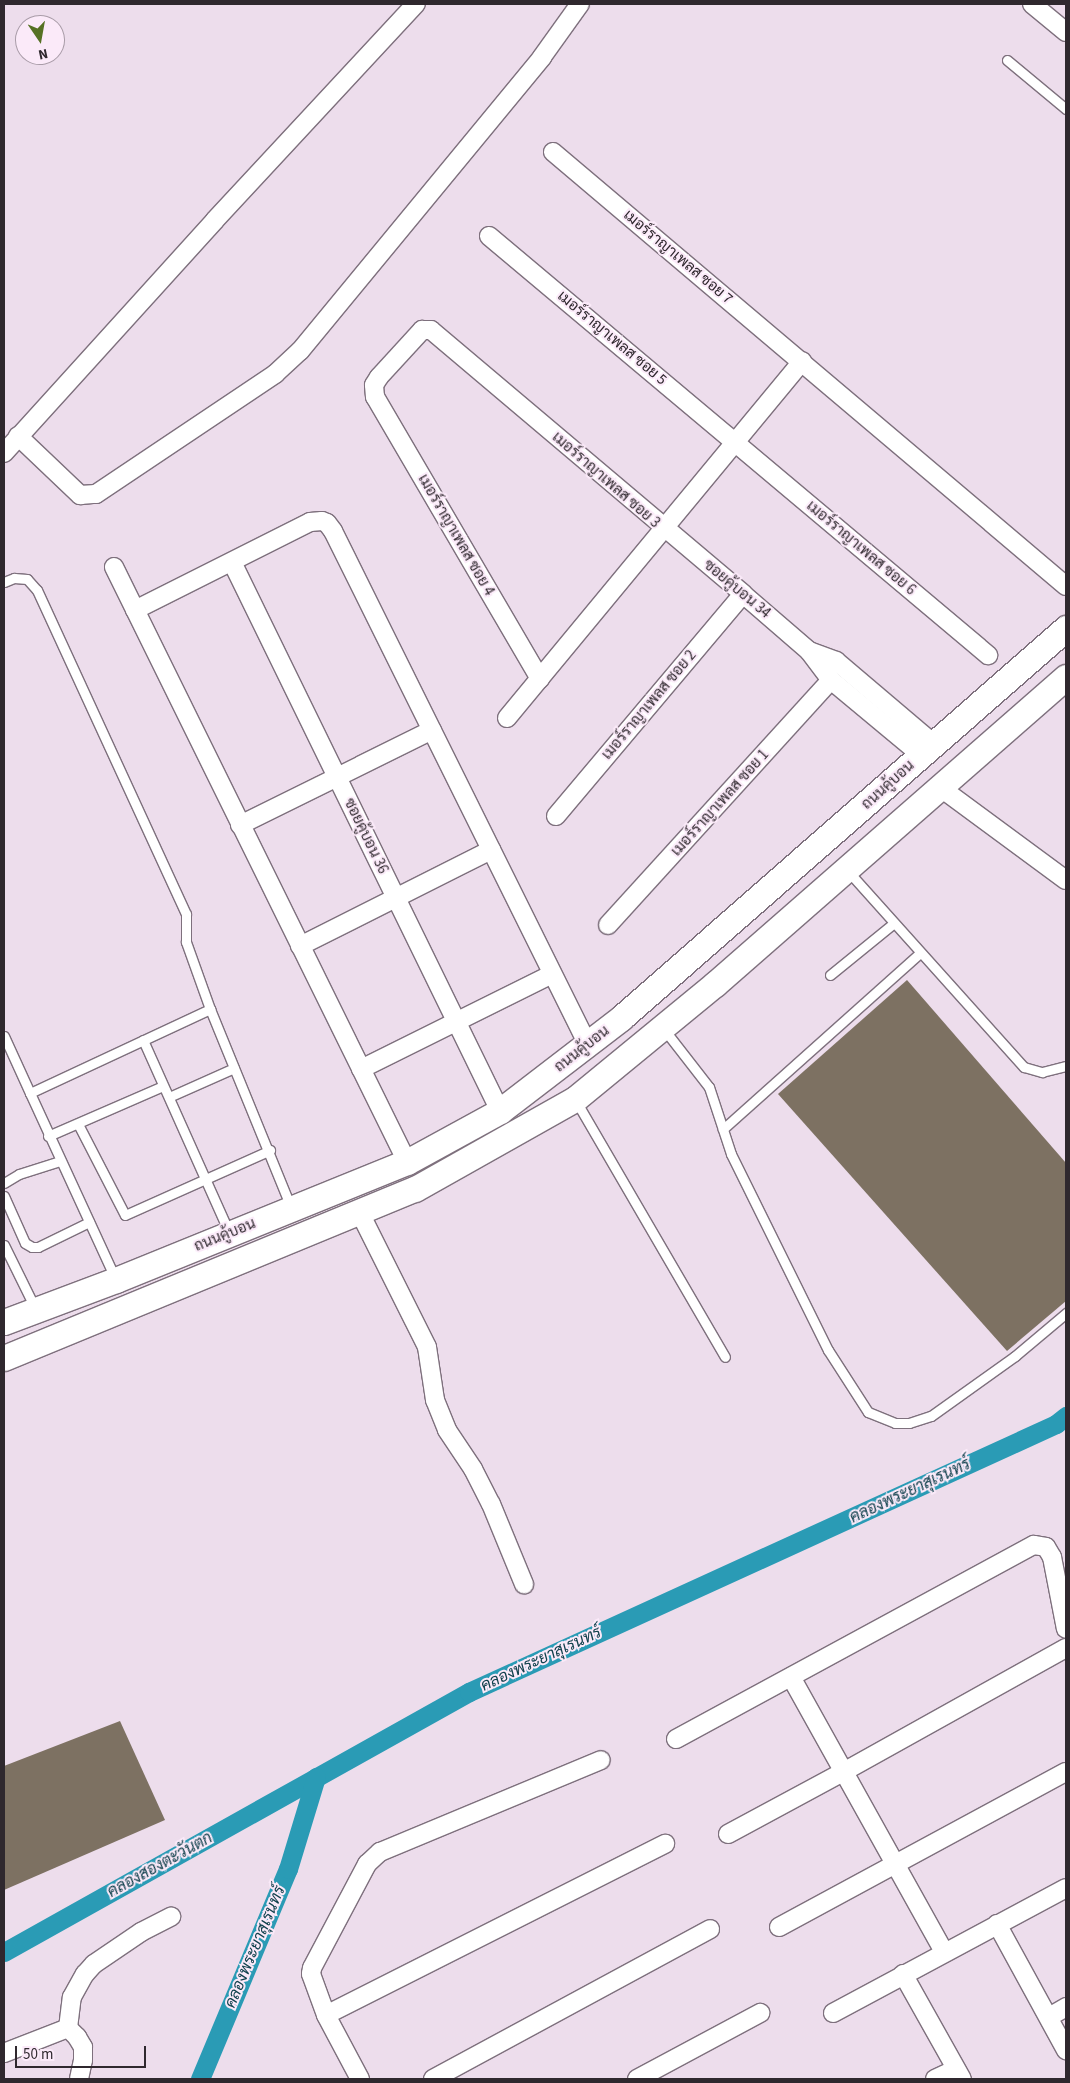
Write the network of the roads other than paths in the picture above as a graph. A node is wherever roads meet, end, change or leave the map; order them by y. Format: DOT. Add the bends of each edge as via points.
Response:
graph roads {
  1 [pos="416,4"];
  2 [pos="580,4"];
  3 [pos="1032,4"];
  4 [pos="1066,32"];
  5 [pos="1007,60"];
  6 [pos="1066,109"];
  7 [pos="554,152"];
  8 [pos="490,236"];
  9 [pos="431,330"];
  10 [pos="802,361"];
  11 [pos="18,436"];
  12 [pos="735,441"];
  13 [pos="4,453"];
  14 [pos="664,527"];
  15 [pos="232,562"];
  16 [pos="114,568"];
  17 [pos="4,582"];
  18 [pos="1066,586"];
  19 [pos="743,594"];
  20 [pos="135,610"];
  21 [pos="1066,628"];
  22 [pos="809,651"];
  23 [pos="988,655"];
  24 [pos="540,679"];
  25 [pos="830,680"];
  26 [pos="1062,687"];
  27 [pos="507,718"];
  28 [pos="432,730"];
  29 [pos="928,749"];
  30 [pos="337,778"];
  31 [pos="941,788"];
  32 [pos="556,816"];
  33 [pos="240,825"];
  34 [pos="491,850"];
  35 [pos="847,870"];
  36 [pos="1066,880"];
  37 [pos="396,898"];
  38 [pos="894,923"];
  39 [pos="608,925"];
  40 [pos="300,946"];
  41 [pos="920,952"];
  42 [pos="552,974"];
  43 [pos="830,975"];
  44 [pos="210,1009"];
  45 [pos="457,1022"];
  46 [pos="663,1028"];
  47 [pos="4,1036"];
  48 [pos="143,1040"];
  49 [pos="588,1045"];
  50 [pos="1066,1066"];
  51 [pos="234,1068"];
  52 [pos="362,1069"];
  53 [pos="163,1086"];
  54 [pos="30,1093"];
  55 [pos="169,1097"];
  56 [pos="575,1099"];
  57 [pos="500,1111"];
  58 [pos="78,1124"];
  59 [pos="723,1129"];
  60 [pos="48,1136"];
  61 [pos="270,1150"];
  62 [pos="60,1161"];
  63 [pos="406,1162"];
  64 [pos="206,1180"];
  65 [pos="4,1183"];
  66 [pos="4,1196"];
  67 [pos="292,1208"];
  68 [pos="359,1212"];
  69 [pos="89,1222"];
  70 [pos="230,1233"];
  71 [pos="4,1245"];
  72 [pos="150,1266"];
  73 [pos="116,1280"];
  74 [pos="161,1293"];
  75 [pos="36,1310"];
  76 [pos="1066,1313"];
  77 [pos="4,1322"];
  78 [pos="725,1357"];
  79 [pos="4,1358"];
  80 [pos="524,1584"];
  81 [pos="1066,1629"];
  82 [pos="1066,1648"];
  83 [pos="791,1677"];
  84 [pos="676,1739"];
  85 [pos="601,1760"];
  86 [pos="845,1771"];
  87 [pos="1066,1772"];
  88 [pos="728,1834"];
  89 [pos="665,1844"];
  90 [pos="896,1865"];
  91 [pos="1066,1888"];
  92 [pos="172,1917"];
  93 [pos="997,1924"];
  94 [pos="779,1927"];
  95 [pos="710,1929"];
  96 [pos="944,1952"];
  97 [pos="903,1974"];
  98 [pos="1066,2007"];
  99 [pos="832,2012"];
  100 [pos="760,2013"];
  101 [pos="326,2015"];
  102 [pos="1049,2017"];
  103 [pos="68,2028"];
  104 [pos="1066,2050"];
  105 [pos="4,2053"];
  106 [pos="960,2074"];
  107 [pos="79,2079"];
  108 [pos="360,2079"];
  109 [pos="433,2079"];
  110 [pos="637,2079"];
  111 [pos="935,2079"];
  1 -- 11 [label="street"];
  2 -- 11 [label="street" via="506,102 300,351 275,374 96,494 80,495"];
  3 -- 4 [label="street"];
  5 -- 6 [label="lane"];
  7 -- 10 [label="street, เมอร์ราญาเพลส ซอย 7"];
  8 -- 12 [label="street, เมอร์ราญาเพลส ซอย 5"];
  9 -- 14 [label="street, เมอร์ราญาเพลส ซอย 3"];
  9 -- 24 [label="street, เมอร์ราญาเพลส ซอย 4" via="418,333 379,377 373,390"];
  10 -- 12 [label="street"];
  10 -- 18 [label="street, เมอร์ราญาเพลส ซอย 7"];
  11 -- 13 [label="street"];
  12 -- 14 [label="street"];
  12 -- 23 [label="street, เมอร์ราญาเพลส ซอย 6"];
  14 -- 19 [label="street, ซอยคู้บอน 34"];
  14 -- 24 [label="street, เมอร์ราญาเพลส ซอย 3"];
  15 -- 20 [label="street"];
  15 -- 28 [label="street" via="310,522 327,523"];
  15 -- 30 [label="street, ซอยคู้บอน 36"];
  16 -- 20 [label="street"];
  17 -- 44 [label="lane" via="14,578 27,579 37,590 186,914 186,942"];
  19 -- 22 [label="street, ซอยคู้บอน 34"];
  19 -- 32 [label="street, เมอร์ราญาเพลส ซอย 2"];
  20 -- 33 [label="street"];
  21 -- 29 [label="main road, ถนนคู้บอน"];
  22 -- 25 [label="street, ซอยคู้บอน 34"];
  22 -- 29 [label="street, ซอยคู้บอน 34" via="836,661"];
  24 -- 27 [label="street, เมอร์ราญาเพลส ซอย 3"];
  25 -- 29 [label="street, ซอยคู้บอน 34"];
  25 -- 39 [label="street, เมอร์ราญาเพลส ซอย 1"];
  26 -- 31 [label="main road, ถนนคู้บอน"];
  28 -- 30 [label="street"];
  28 -- 34 [label="street"];
  29 -- 49 [label="main road, ถนนคู้บอน"];
  30 -- 33 [label="street"];
  30 -- 37 [label="street, ซอยคู้บอน 36"];
  31 -- 35 [label="main road, ถนนคู้บอน"];
  31 -- 36 [label="street"];
  33 -- 40 [label="street"];
  34 -- 37 [label="street"];
  34 -- 42 [label="street"];
  35 -- 38 [label="lane"];
  35 -- 46 [label="main road, ถนนคู้บอน"];
  37 -- 40 [label="street"];
  37 -- 45 [label="street, ซอยคู้บอน 36"];
  38 -- 41 [label="lane"];
  38 -- 43 [label="lane"];
  40 -- 52 [label="street"];
  41 -- 50 [label="lane" via="1024,1067 1042,1072"];
  41 -- 59 [label="lane"];
  42 -- 45 [label="street"];
  42 -- 49 [label="street"];
  44 -- 48 [label="lane"];
  44 -- 51 [label="lane"];
  45 -- 52 [label="street"];
  45 -- 57 [label="street, ซอยคู้บอน 36"];
  46 -- 56 [label="main road, ถนนคู้บอน"];
  46 -- 59 [label="lane" via="709,1087"];
  47 -- 54 [label="lane"];
  48 -- 53 [label="lane"];
  48 -- 54 [label="lane"];
  49 -- 57 [label="main road, ถนนคู้บอน"];
  51 -- 55 [label="lane"];
  51 -- 61 [label="lane"];
  52 -- 63 [label="street"];
  53 -- 55 [label="lane"];
  53 -- 58 [label="lane"];
  54 -- 60 [label="lane"];
  55 -- 64 [label="lane"];
  56 -- 68 [label="main road, ถนนคู้บอน" via="416,1189"];
  56 -- 78 [label="lane"];
  57 -- 63 [label="main road, ถนนคู้บอน"];
  58 -- 60 [label="lane"];
  58 -- 64 [label="lane" via="126,1215"];
  59 -- 76 [label="lane" via="731,1154 828,1350 868,1412 895,1423 931,1416 1015,1356"];
  60 -- 62 [label="lane"];
  61 -- 64 [label="lane"];
  61 -- 67 [label="lane"];
  62 -- 65 [label="lane" via="19,1174"];
  62 -- 69 [label="lane"];
  63 -- 67 [label="main road, ถนนคู้บอน"];
  64 -- 70 [label="lane"];
  66 -- 69 [label="lane" via="25,1243 32,1247"];
  67 -- 70 [label="main road, ถนนคู้บอน"];
  68 -- 74 [label="main road, ถนนคู้บอน"];
  68 -- 80 [label="street" via="427,1347 435,1400 447,1430 491,1504"];
  69 -- 73 [label="lane"];
  70 -- 72 [label="main road, ถนนคู้บอน"];
  71 -- 75 [label="lane"];
  72 -- 73 [label="main road, ถนนคู้บอน"];
  72 -- 74 [label="main road"];
  73 -- 75 [label="main road, ถนนคู้บอน"];
  74 -- 79 [label="main road, ถนนคู้บอน"];
  75 -- 77 [label="main road, ถนนคู้บอน"];
  81 -- 83 [label="street" via="1052,1557 1046,1547 1034,1545"];
  82 -- 86 [label="street"];
  83 -- 84 [label="street"];
  83 -- 86 [label="street"];
  85 -- 101 [label="street" via="380,1852 367,1864 312,1968 311,1978"];
  86 -- 88 [label="street"];
  86 -- 90 [label="street"];
  87 -- 90 [label="street"];
  89 -- 101 [label="street"];
  90 -- 94 [label="street"];
  90 -- 96 [label="street"];
  91 -- 93 [label="street"];
  92 -- 103 [label="street" via="141,1932 94,1964 72,1998"];
  93 -- 96 [label="street"];
  93 -- 102 [label="street"];
  95 -- 109 [label="street"];
  96 -- 97 [label="street"];
  97 -- 99 [label="street"];
  97 -- 106 [label="street"];
  98 -- 102 [label="street"];
  100 -- 110 [label="street"];
  101 -- 108 [label="street"];
  102 -- 104 [label="street"];
  103 -- 105 [label="street"];
  103 -- 107 [label="street" via="83,2047"];
  106 -- 111 [label="street"];
}
